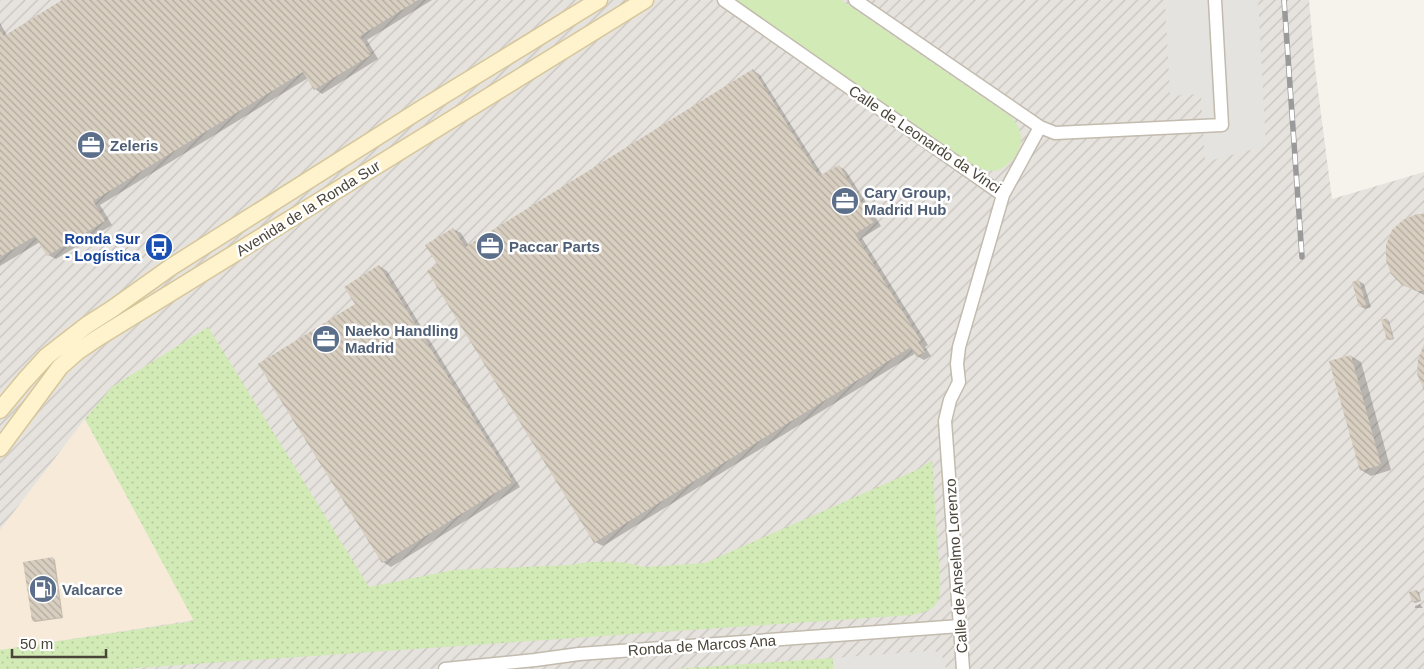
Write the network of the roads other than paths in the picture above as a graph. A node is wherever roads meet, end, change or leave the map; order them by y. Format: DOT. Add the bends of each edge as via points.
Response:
graph roads {
  1 [pos="599,0"];
  2 [pos="645,0"];
  3 [pos="724,0"];
  4 [pos="855,0"];
  5 [pos="1215,0"];
  6 [pos="1040,127"];
  7 [pos="1003,195"];
  8 [pos="0,410"];
  9 [pos="0,448"];
  10 [pos="960,626"];
  11 [pos="536,665"];
  12 [pos="445,669"];
  13 [pos="963,669"];
  1 -- 8 [label="main road, Avenida de la Ronda Sur" via="171,267 54,351"];
  2 -- 9 [label="main road, Avenida de la Ronda Sur" via="77,352 60,367"];
  3 -- 7 [label="street, Calle de Leonardo da Vinci"];
  4 -- 6 [label="street"];
  5 -- 6 [label="street" via="1222,125 1055,133"];
  6 -- 7 [label="street, Calle de Leonardo da Vinci"];
  7 -- 10 [label="street, Calle de Anselmo Lorenzo" via="959,347 959,382 950,400 945,422"];
  10 -- 11 [label="street, Ronda de Marcos Ana" via="579,654"];
  10 -- 13 [label="street, Calle de Anselmo Lorenzo"];
  11 -- 12 [label="street, Ronda de Marcos Ana"];
}
